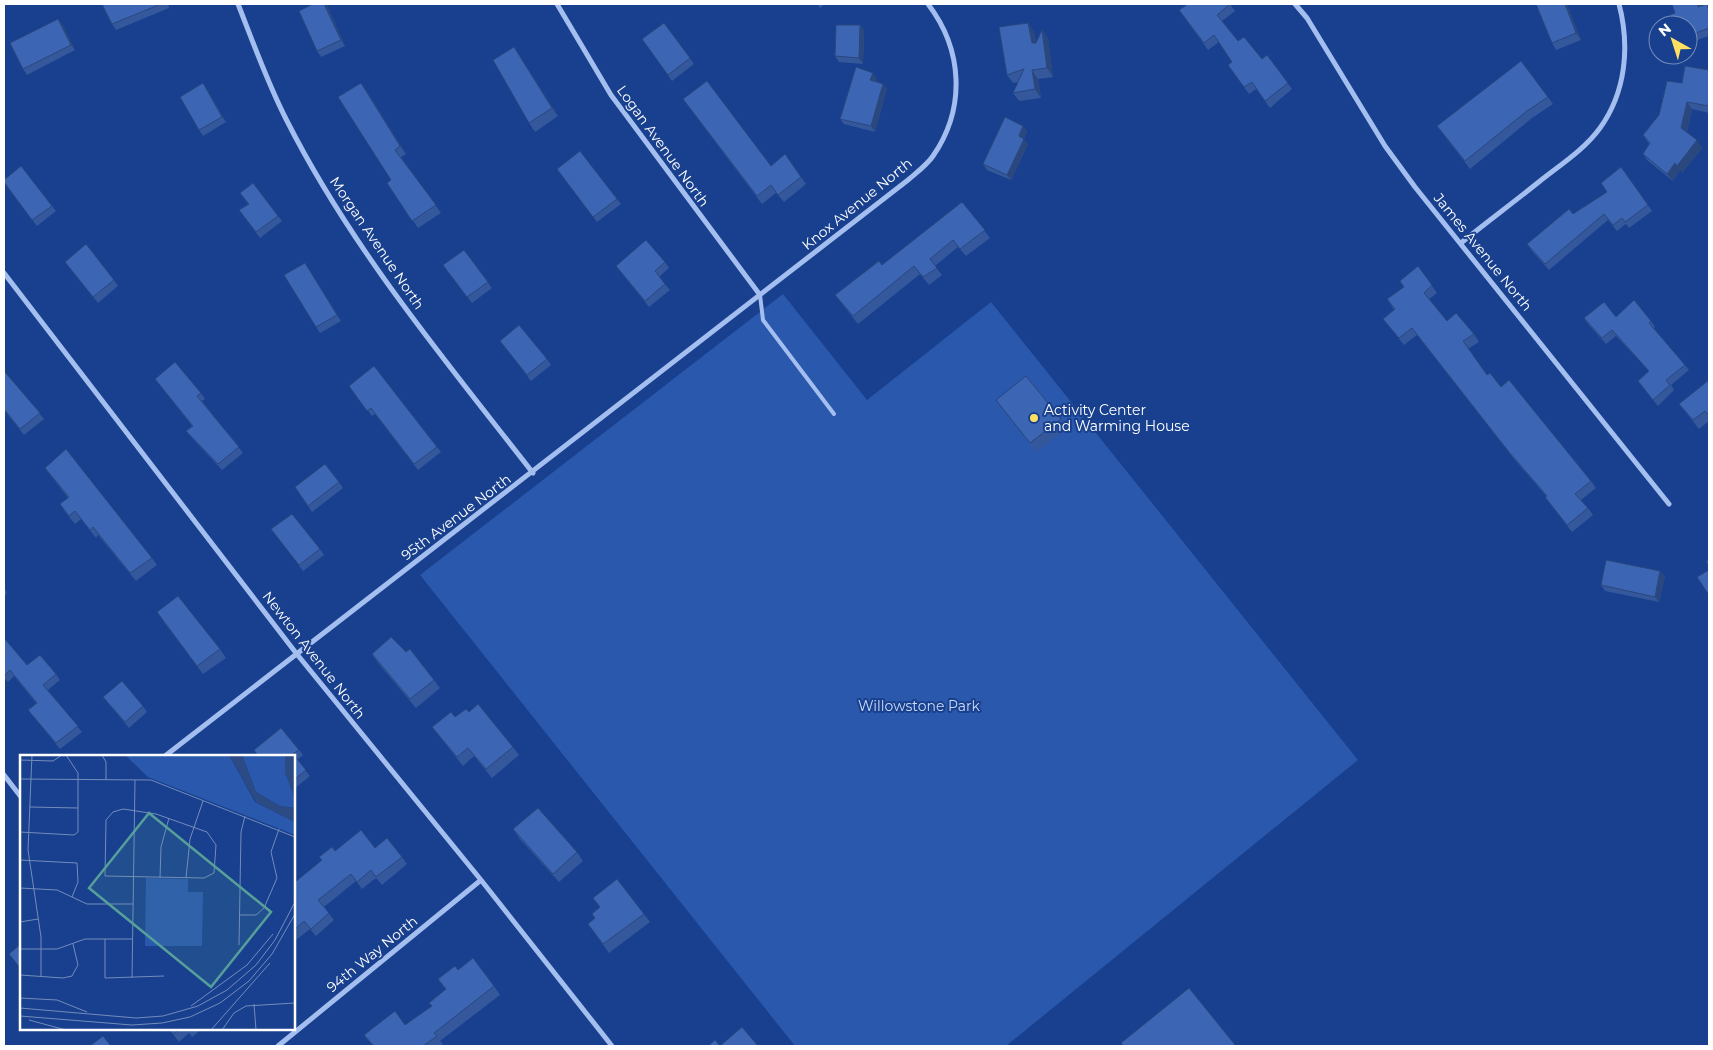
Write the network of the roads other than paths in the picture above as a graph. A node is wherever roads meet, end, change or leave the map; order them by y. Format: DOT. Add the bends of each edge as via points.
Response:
graph roads {
  1 [pos="238,4"];
  2 [pos="557,4"];
  3 [pos="928,4"];
  4 [pos="1295,4"];
  5 [pos="1619,4"];
  6 [pos="1461,243"];
  7 [pos="4,274"];
  8 [pos="760,295"];
  9 [pos="834,414"];
  10 [pos="533,473"];
  11 [pos="1669,504"];
  12 [pos="296,653"];
  13 [pos="166,755"];
  14 [pos="4,775"];
  15 [pos="20,796"];
  16 [pos="481,880"];
  17 [pos="278,1046"];
  18 [pos="612,1046"];
  1 -- 10 [label="street, Morgan Avenue North" via="286,119 332,199 382,275"];
  2 -- 8 [label="street, Logan Avenue North" via="612,95"];
  3 -- 8 [label="street, Knox Avenue North" via="948,34 956,67 956,99 948,130 932,158"];
  4 -- 6 [label="street, James Avenue North" via="1321,40 1385,146"];
  5 -- 6 [label="street" via="1626,49 1623,77 1614,104 1600,128 1580,150"];
  6 -- 11 [label="street, James Avenue North"];
  7 -- 12 [label="street, Newton Avenue North"];
  8 -- 9 [label="lane" via="764,320"];
  8 -- 10 [label="street, 95th Avenue North"];
  10 -- 12 [label="street, 95th Avenue North"];
  12 -- 13 [label="street, 95th Avenue North"];
  12 -- 16 [label="street, Newton Avenue North"];
  14 -- 15 [label="street"];
  16 -- 17 [label="street, 94th Way North"];
  16 -- 18 [label="street, Newton Avenue North"];
}
